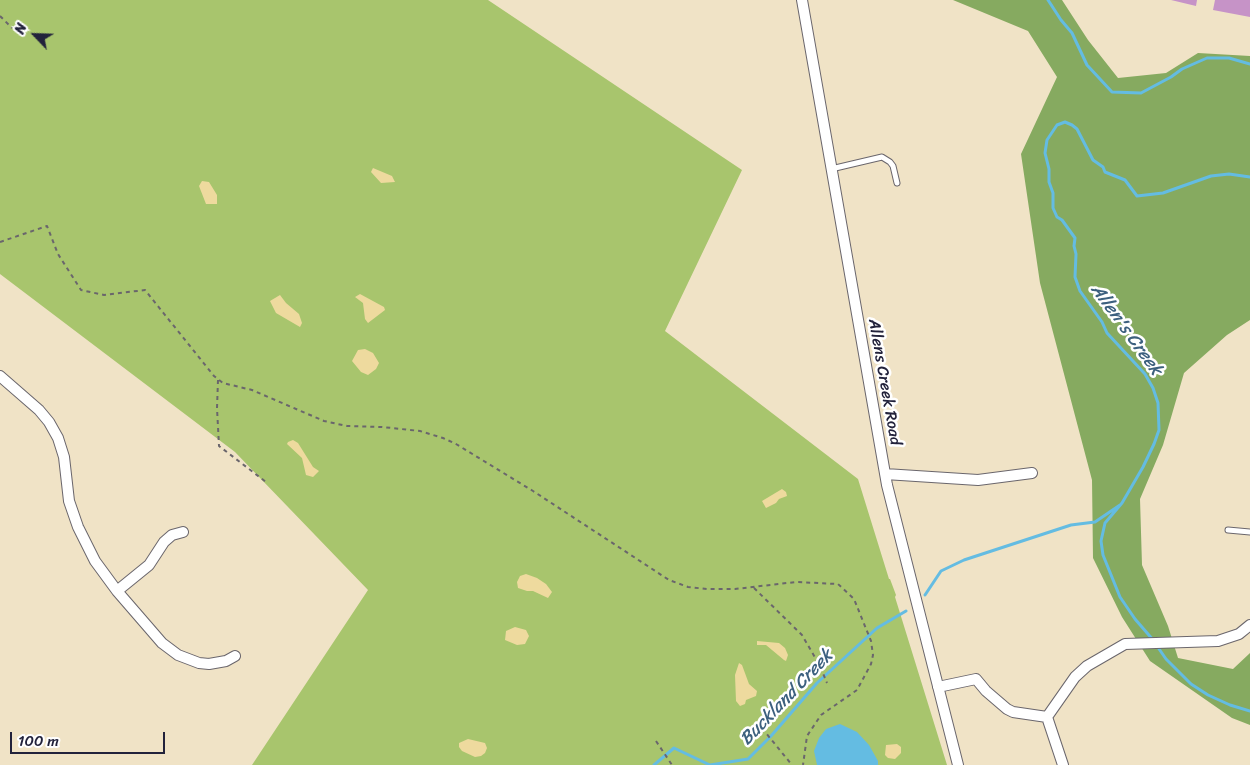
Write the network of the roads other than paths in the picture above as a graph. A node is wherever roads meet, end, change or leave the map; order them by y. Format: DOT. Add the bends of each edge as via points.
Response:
graph roads {
  1 [pos="802,0"];
  2 [pos="831,169"];
  3 [pos="897,183"];
  4 [pos="0,376"];
  5 [pos="1032,473"];
  6 [pos="885,474"];
  7 [pos="1228,530"];
  8 [pos="183,532"];
  9 [pos="1250,532"];
  10 [pos="117,591"];
  11 [pos="1250,625"];
  12 [pos="235,656"];
  13 [pos="938,687"];
  14 [pos="1047,717"];
  15 [pos="958,765"];
  16 [pos="1064,765"];
  1 -- 2 [label="street, Allens Creek Road"];
  2 -- 3 [label="lane" via="882,157 893,166"];
  2 -- 6 [label="street, Allens Creek Road"];
  4 -- 10 [label="street" via="39,410 58,438 64,457 69,500 78,527 95,561"];
  5 -- 6 [label="street" via="978,480"];
  6 -- 13 [label="street, Allens Creek Road"];
  7 -- 9 [label="lane"];
  8 -- 10 [label="street" via="168,538 149,565"];
  10 -- 12 [label="street" via="162,643 178,655 208,664"];
  11 -- 14 [label="street" via="1225,640 1121,646 1075,677"];
  13 -- 14 [label="street" via="976,679 1007,709"];
  13 -- 15 [label="street, Allens Creek Road"];
  14 -- 16 [label="street"];
}
